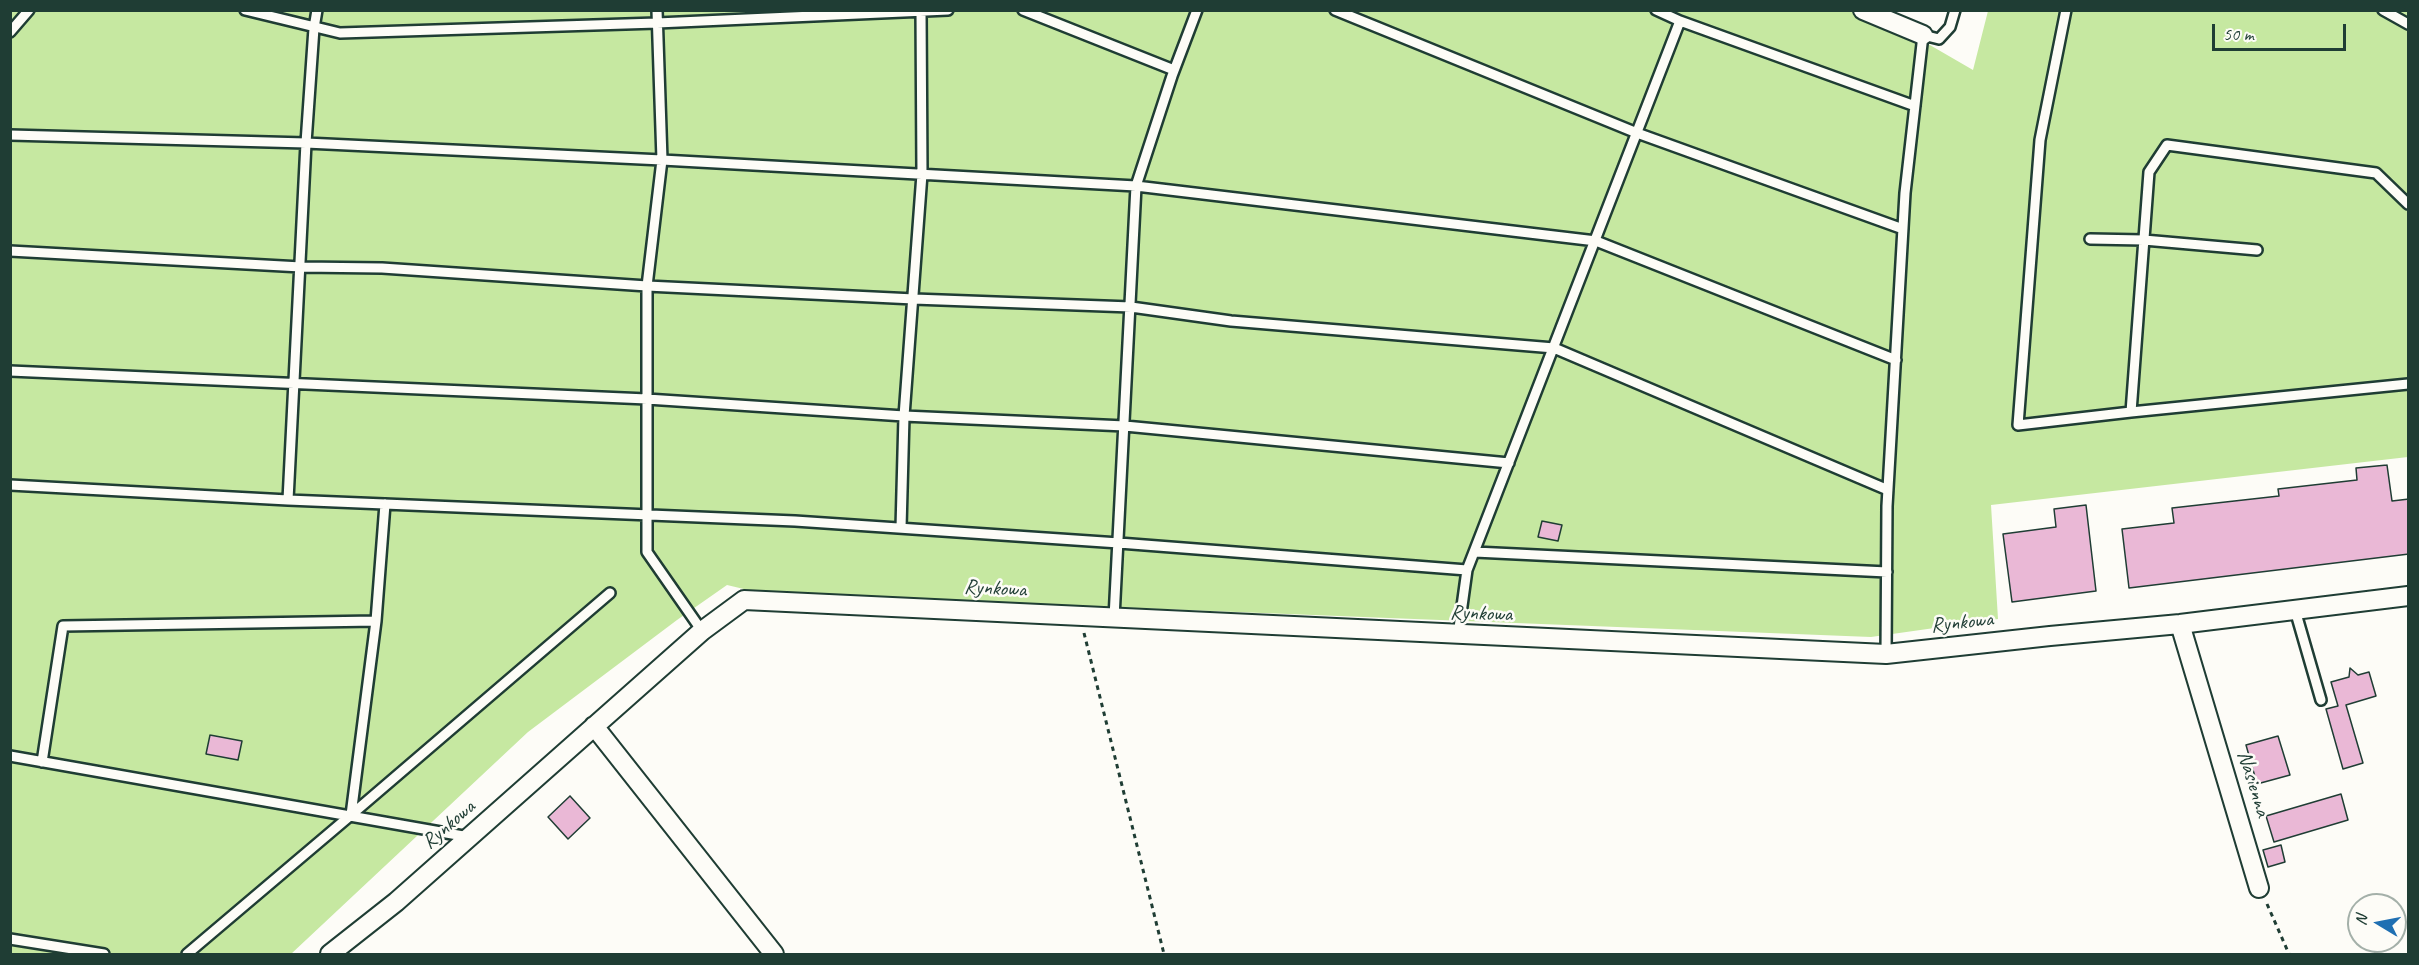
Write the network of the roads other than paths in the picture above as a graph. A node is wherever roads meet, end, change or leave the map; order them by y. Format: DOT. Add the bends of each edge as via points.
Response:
graph roads {
  1 [pos="29,10"];
  2 [pos="245,10"];
  3 [pos="317,10"];
  4 [pos="657,10"];
  5 [pos="948,10"];
  6 [pos="1023,10"];
  7 [pos="1197,10"];
  8 [pos="1335,10"];
  9 [pos="1656,10"];
  10 [pos="1863,10"];
  11 [pos="1955,10"];
  12 [pos="2066,10"];
  13 [pos="2383,10"];
  14 [pos="921,11"];
  15 [pos="1680,21"];
  16 [pos="657,23"];
  17 [pos="2409,24"];
  18 [pos="314,27"];
  19 [pos="10,32"];
  20 [pos="1923,35"];
  21 [pos="1174,70"];
  22 [pos="1915,106"];
  23 [pos="1637,133"];
  24 [pos="10,135"];
  25 [pos="306,144"];
  26 [pos="662,160"];
  27 [pos="922,174"];
  28 [pos="1136,186"];
  29 [pos="2409,190"];
  30 [pos="2406,202"];
  31 [pos="1903,229"];
  32 [pos="2090,239"];
  33 [pos="2144,240"];
  34 [pos="1596,241"];
  35 [pos="2257,250"];
  36 [pos="10,251"];
  37 [pos="301,267"];
  38 [pos="647,286"];
  39 [pos="914,299"];
  40 [pos="1131,308"];
  41 [pos="1554,348"];
  42 [pos="1896,360"];
  43 [pos="10,371"];
  44 [pos="2409,384"];
  45 [pos="293,385"];
  46 [pos="647,399"];
  47 [pos="2132,412"];
  48 [pos="903,416"];
  49 [pos="1125,426"];
  50 [pos="1509,463"];
  51 [pos="10,485"];
  52 [pos="1888,490"];
  53 [pos="288,500"];
  54 [pos="385,504"];
  55 [pos="647,516"];
  56 [pos="901,528"];
  57 [pos="1119,543"];
  58 [pos="1474,552"];
  59 [pos="1467,570"];
  60 [pos="1887,572"];
  61 [pos="610,593"];
  62 [pos="2409,596"];
  63 [pos="2295,610"];
  64 [pos="1114,618"];
  65 [pos="376,621"];
  66 [pos="2180,624"];
  67 [pos="702,631"];
  68 [pos="1458,635"];
  69 [pos="1886,654"];
  70 [pos="2321,700"];
  71 [pos="594,726"];
  72 [pos="10,756"];
  73 [pos="42,762"];
  74 [pos="351,815"];
  75 [pos="470,837"];
  76 [pos="2259,888"];
  77 [pos="10,939"];
  78 [pos="104,954"];
  79 [pos="187,954"];
  80 [pos="330,954"];
  81 [pos="774,954"];
  1 -- 19 [label="lane"];
  2 -- 18 [label="lane"];
  3 -- 18 [label="lane"];
  4 -- 16 [label="lane"];
  5 -- 14 [label="lane"];
  6 -- 21 [label="lane"];
  7 -- 21 [label="lane"];
  8 -- 23 [label="lane"];
  9 -- 15 [label="lane"];
  10 -- 20 [label="street"];
  11 -- 20 [label="lane" via="1950,27 1939,39"];
  12 -- 47 [label="lane" via="2040,140 2018,425"];
  13 -- 17 [label="lane"];
  14 -- 16 [label="lane"];
  14 -- 27 [label="lane"];
  15 -- 22 [label="lane"];
  15 -- 23 [label="lane"];
  16 -- 18 [label="lane" via="340,33"];
  16 -- 26 [label="lane"];
  18 -- 25 [label="lane"];
  20 -- 22 [label="lane"];
  21 -- 28 [label="lane"];
  22 -- 31 [label="lane"];
  23 -- 31 [label="lane"];
  23 -- 34 [label="lane"];
  24 -- 25 [label="lane"];
  25 -- 26 [label="lane"];
  25 -- 37 [label="lane"];
  26 -- 27 [label="lane"];
  26 -- 38 [label="lane"];
  27 -- 28 [label="lane"];
  27 -- 39 [label="lane"];
  28 -- 34 [label="lane"];
  28 -- 40 [label="lane"];
  29 -- 30 [label="lane"];
  30 -- 33 [label="lane" via="2376,173 2167,146 2149,172"];
  31 -- 42 [label="lane"];
  32 -- 33 [label="lane"];
  33 -- 35 [label="lane"];
  33 -- 47 [label="lane"];
  34 -- 41 [label="lane"];
  34 -- 42 [label="lane"];
  36 -- 37 [label="lane"];
  37 -- 38 [label="lane" via="382,268"];
  37 -- 45 [label="lane"];
  38 -- 39 [label="lane"];
  38 -- 46 [label="lane"];
  39 -- 40 [label="lane"];
  39 -- 48 [label="lane"];
  40 -- 41 [label="lane" via="1231,321"];
  40 -- 49 [label="lane"];
  41 -- 50 [label="lane"];
  41 -- 52 [label="lane"];
  42 -- 52 [label="lane"];
  43 -- 45 [label="lane"];
  44 -- 47 [label="lane"];
  45 -- 46 [label="lane"];
  45 -- 53 [label="lane"];
  46 -- 48 [label="lane"];
  46 -- 55 [label="lane"];
  48 -- 49 [label="lane"];
  48 -- 56 [label="lane"];
  49 -- 50 [label="lane"];
  49 -- 57 [label="lane"];
  50 -- 58 [label="lane"];
  51 -- 53 [label="lane"];
  52 -- 60 [label="lane"];
  53 -- 54 [label="lane"];
  54 -- 55 [label="lane"];
  54 -- 65 [label="lane"];
  55 -- 56 [label="lane"];
  55 -- 67 [label="lane" via="646,552"];
  56 -- 57 [label="lane"];
  57 -- 59 [label="lane"];
  57 -- 64 [label="lane"];
  58 -- 59 [label="lane"];
  58 -- 60 [label="lane"];
  59 -- 68 [label="lane"];
  60 -- 69 [label="lane"];
  61 -- 74 [label="lane"];
  62 -- 63 [label="street, Rynkowa"];
  63 -- 66 [label="street, Rynkowa"];
  63 -- 70 [label="lane"];
  64 -- 67 [label="street, Rynkowa" via="744,600"];
  64 -- 68 [label="street, Rynkowa"];
  65 -- 73 [label="lane" via="63,626"];
  65 -- 74 [label="lane"];
  66 -- 69 [label="street, Rynkowa"];
  66 -- 76 [label="street, Nasienna"];
  67 -- 71 [label="street, Rynkowa"];
  68 -- 69 [label="street, Rynkowa"];
  71 -- 75 [label="street, Rynkowa"];
  71 -- 81 [label="street"];
  72 -- 73 [label="lane"];
  73 -- 74 [label="lane"];
  74 -- 75 [label="lane"];
  74 -- 79 [label="lane"];
  75 -- 80 [label="street, Rynkowa"];
  77 -- 78 [label="lane"];
}
